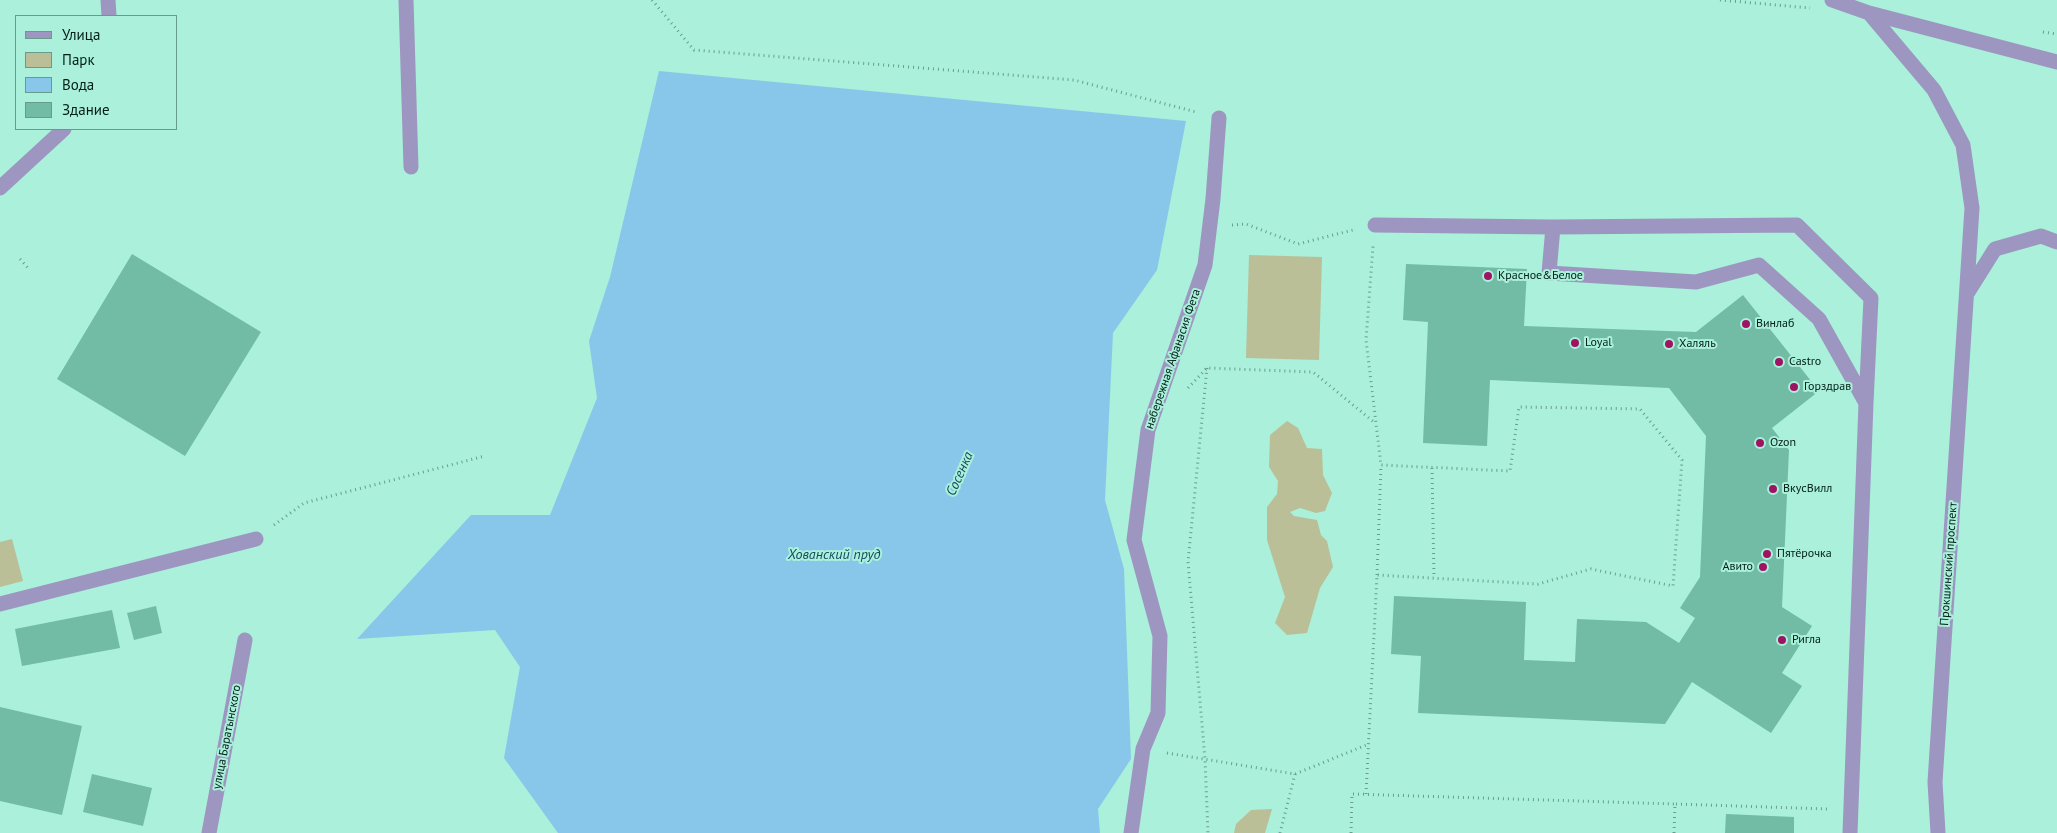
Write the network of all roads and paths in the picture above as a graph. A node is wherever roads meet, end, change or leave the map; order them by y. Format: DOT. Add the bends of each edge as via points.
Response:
graph roads {
  1 [pos="108,0"];
  2 [pos="406,0"];
  3 [pos="652,0"];
  4 [pos="1832,0"];
  5 [pos="1869,13"];
  6 [pos="109,15"];
  7 [pos="2057,62"];
  8 [pos="1219,118"];
  9 [pos="63,130"];
  10 [pos="411,167"];
  11 [pos="0,188"];
  12 [pos="1375,225"];
  13 [pos="1210,227"];
  14 [pos="1553,227"];
  15 [pos="2057,242"];
  16 [pos="20,258"];
  17 [pos="29,269"];
  18 [pos="1967,295"];
  19 [pos="1207,368"];
  20 [pos="1188,389"];
  21 [pos="1866,403"];
  22 [pos="1376,423"];
  23 [pos="485,456"];
  24 [pos="1380,465"];
  25 [pos="1432,468"];
  26 [pos="256,539"];
  27 [pos="1377,575"];
  28 [pos="1434,578"];
  29 [pos="0,604"];
  30 [pos="245,640"];
  31 [pos="1369,744"];
  32 [pos="1143,749"];
  33 [pos="1205,759"];
  34 [pos="1295,774"];
  35 [pos="1366,794"];
  36 [pos="1675,804"];
  37 [pos="1851,810"];
  38 [pos="209,833"];
  39 [pos="1131,833"];
  40 [pos="1208,833"];
  41 [pos="1280,833"];
  42 [pos="1351,833"];
  43 [pos="1674,833"];
  44 [pos="1850,833"];
  45 [pos="1938,833"];
  1 -- 6 [label="street"];
  2 -- 10 [label="street"];
  3 -- 8 [label="path" via="694,50 1074,80"];
  4 -- 5 [label="street"];
  5 -- 7 [label="street"];
  5 -- 18 [label="street, Прокшинский проспект" via="1934,90 1963,145 1972,208"];
  8 -- 13 [label="street, набережная Афанасия Фета"];
  9 -- 11 [label="street"];
  12 -- 13 [label="path" via="1298,244 1246,224"];
  12 -- 14 [label="street"];
  12 -- 22 [label="path" via="1366,340"];
  13 -- 32 [label="street, набережная Афанасия Фета" via="1205,265 1148,430 1134,540 1160,636 1158,713"];
  14 -- 21 [label="street" via="1549,273 1696,282 1759,265 1819,319"];
  14 -- 21 [label="street" via="1797,225 1871,298"];
  15 -- 18 [label="street, Прокшинский проспект" via="2041,236 1995,249"];
  16 -- 17 [label="path"];
  18 -- 45 [label="street, Прокшинский проспект" via="1935,782"];
  19 -- 20 [label="path"];
  19 -- 22 [label="path" via="1312,372"];
  19 -- 33 [label="path" via="1188,562"];
  21 -- 37 [label="street"];
  22 -- 24 [label="path"];
  23 -- 26 [label="path" via="304,504"];
  24 -- 25 [label="path"];
  24 -- 27 [label="path"];
  25 -- 28 [label="path"];
  25 -- 28 [label="path" via="1510,471 1519,407 1640,409 1682,460 1673,586 1591,569 1538,584"];
  26 -- 29 [label="street"];
  27 -- 28 [label="path"];
  27 -- 31 [label="path"];
  30 -- 38 [label="street, улица Баратынского"];
  31 -- 34 [label="path"];
  31 -- 35 [label="path"];
  32 -- 33 [label="path"];
  32 -- 39 [label="street, набережная Афанасия Фета"];
  33 -- 34 [label="path"];
  33 -- 40 [label="path"];
  34 -- 41 [label="path"];
  35 -- 36 [label="path"];
  35 -- 42 [label="path" via="1352,794"];
  36 -- 37 [label="path"];
  36 -- 43 [label="path"];
  37 -- 44 [label="street"];
}
